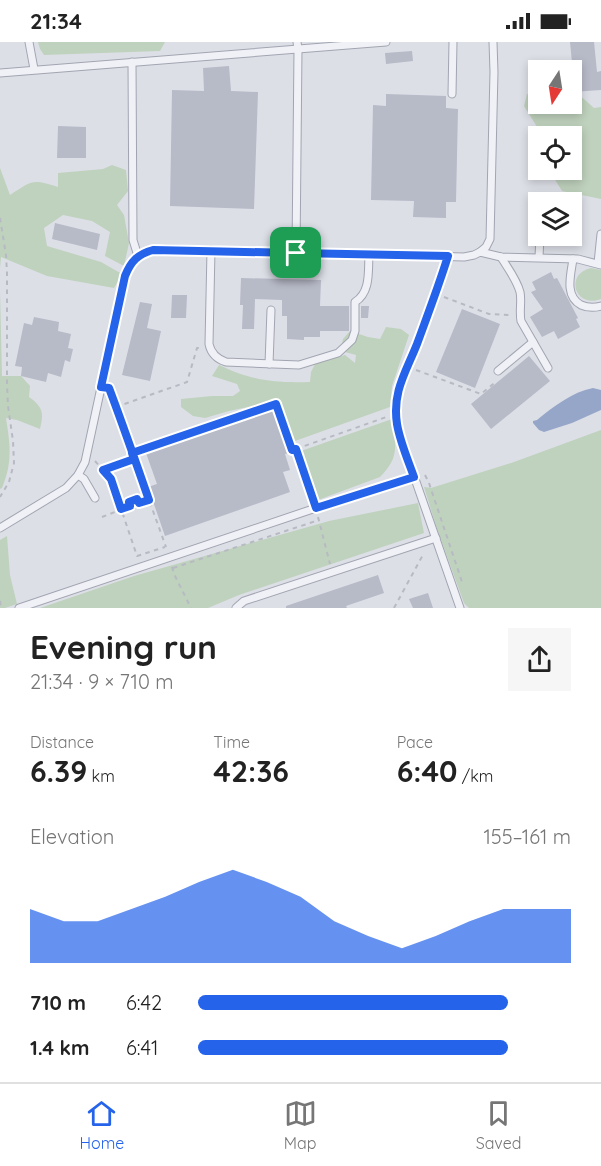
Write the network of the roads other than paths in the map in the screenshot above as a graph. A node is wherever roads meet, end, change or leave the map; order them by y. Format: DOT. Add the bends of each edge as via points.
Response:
graph roads {
  1 [pos="29,42"];
  2 [pos="386,42"];
  3 [pos="453,42"];
  4 [pos="493,42"];
  5 [pos="297,46"];
  6 [pos="132,62"];
  7 [pos="34,69"];
  8 [pos="0,73"];
  9 [pos="452,94"];
  10 [pos="601,234"];
  11 [pos="540,246"];
  12 [pos="211,250"];
  13 [pos="480,252"];
  14 [pos="296,253"];
  15 [pos="369,254"];
  16 [pos="138,256"];
  17 [pos="448,256"];
  18 [pos="501,257"];
  19 [pos="539,257"];
  20 [pos="573,259"];
  21 [pos="599,264"];
  22 [pos="601,306"];
  23 [pos="271,310"];
  24 [pos="533,342"];
  25 [pos="269,364"];
  26 [pos="548,368"];
  27 [pos="498,371"];
  28 [pos="78,475"];
  29 [pos="414,477"];
  30 [pos="95,498"];
  31 [pos="0,528"];
  32 [pos="436,538"];
  33 [pos="19,608"];
  34 [pos="236,608"];
  35 [pos="460,608"];
  1 -- 7 [label="lane"];
  2 -- 5 [label="lane"];
  3 -- 9 [label="lane"];
  4 -- 13 [label="lane" via="490,239"];
  5 -- 6 [label="lane"];
  5 -- 14 [label="lane"];
  6 -- 7 [label="lane"];
  6 -- 16 [label="lane" via="133,240"];
  7 -- 8 [label="lane"];
  10 -- 21 [label="lane"];
  11 -- 19 [label="lane"];
  12 -- 14 [label="lane"];
  12 -- 16 [label="lane" via="153,250"];
  12 -- 25 [label="lane" via="211,350 226,362"];
  13 -- 17 [label="lane"];
  13 -- 18 [label="lane"];
  14 -- 15 [label="lane"];
  15 -- 17 [label="lane"];
  15 -- 25 [label="lane" via="366,288 355,302 355,331 350,344 338,353 299,365"];
  16 -- 28 [label="lane" via="125,276 85,462"];
  17 -- 29 [label="lane" via="402,377 397,403 399,433"];
  18 -- 19 [label="lane"];
  18 -- 24 [label="lane" via="518,286 519,314"];
  19 -- 20 [label="lane"];
  20 -- 21 [label="lane"];
  20 -- 22 [label="lane" via="572,296 583,306"];
  23 -- 25 [label="lane"];
  24 -- 26 [label="lane"];
  24 -- 27 [label="lane"];
  28 -- 30 [label="lane" via="84,478"];
  28 -- 31 [label="lane" via="66,488"];
  29 -- 32 [label="lane"];
  29 -- 33 [label="lane"];
  32 -- 34 [label="lane" via="244,601"];
  32 -- 35 [label="lane"];
}
